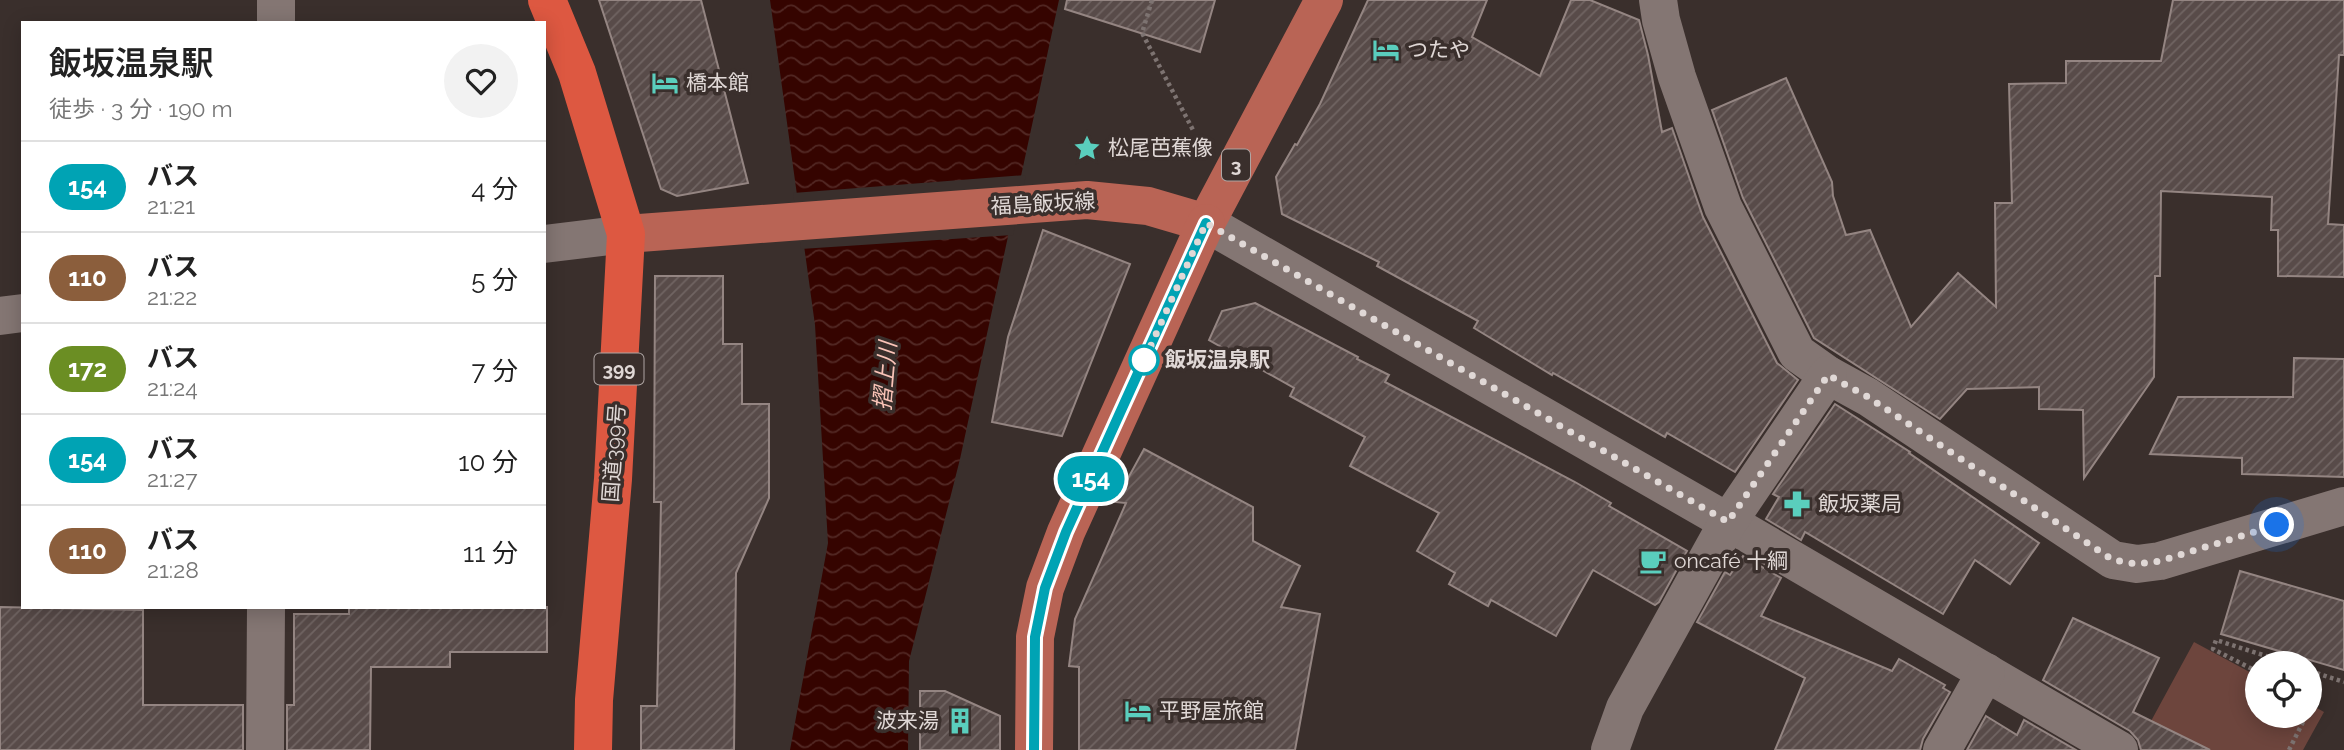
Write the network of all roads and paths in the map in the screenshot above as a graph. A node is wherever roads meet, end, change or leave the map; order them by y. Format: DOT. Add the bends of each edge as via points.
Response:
graph roads {
  1 [pos="276,0"];
  2 [pos="547,0"];
  3 [pos="1324,0"];
  4 [pos="1658,0"];
  5 [pos="1151,1"];
  6 [pos="276,21"];
  7 [pos="1193,130"];
  8 [pos="1206,223"];
  9 [pos="626,234"];
  10 [pos="546,244"];
  11 [pos="21,313"];
  12 [pos="0,316"];
  13 [pos="1828,375"];
  14 [pos="2344,506"];
  15 [pos="1728,522"];
  16 [pos="266,609"];
  17 [pos="2250,651"];
  18 [pos="2245,665"];
  19 [pos="1986,672"];
  20 [pos="2322,674"];
  21 [pos="2344,682"];
  22 [pos="2300,728"];
  23 [pos="265,750"];
  24 [pos="593,750"];
  25 [pos="1034,750"];
  26 [pos="1610,750"];
  27 [pos="1942,750"];
  28 [pos="2119,750"];
  29 [pos="2289,750"];
  1 -- 6 [label="street"];
  2 -- 9 [label="highway, 国道399号 / 399" via="577,73"];
  3 -- 8 [label="main road, 3"];
  4 -- 13 [label="street" via="1677,77 1723,206 1797,353"];
  5 -- 7 [label="path" via="1142,33"];
  8 -- 9 [label="main road, 福島飯坂線" via="1148,206 1087,200"];
  8 -- 15 [label="street"];
  8 -- 25 [label="main road" via="1045,588 1035,637"];
  9 -- 10 [label="street"];
  9 -- 24 [label="highway, 国道399号 / 399"];
  11 -- 12 [label="street"];
  13 -- 14 [label="street" via="2113,560 2160,561"];
  13 -- 15 [label="street"];
  15 -- 19 [label="street"];
  15 -- 26 [label="street" via="1625,708"];
  16 -- 23 [label="street"];
  17 -- 18 [label="path" via="2216,640 2213,649"];
  19 -- 27 [label="street"];
  19 -- 28 [label="street"];
  20 -- 21 [label="path"];
  22 -- 29 [label="path"];
}
